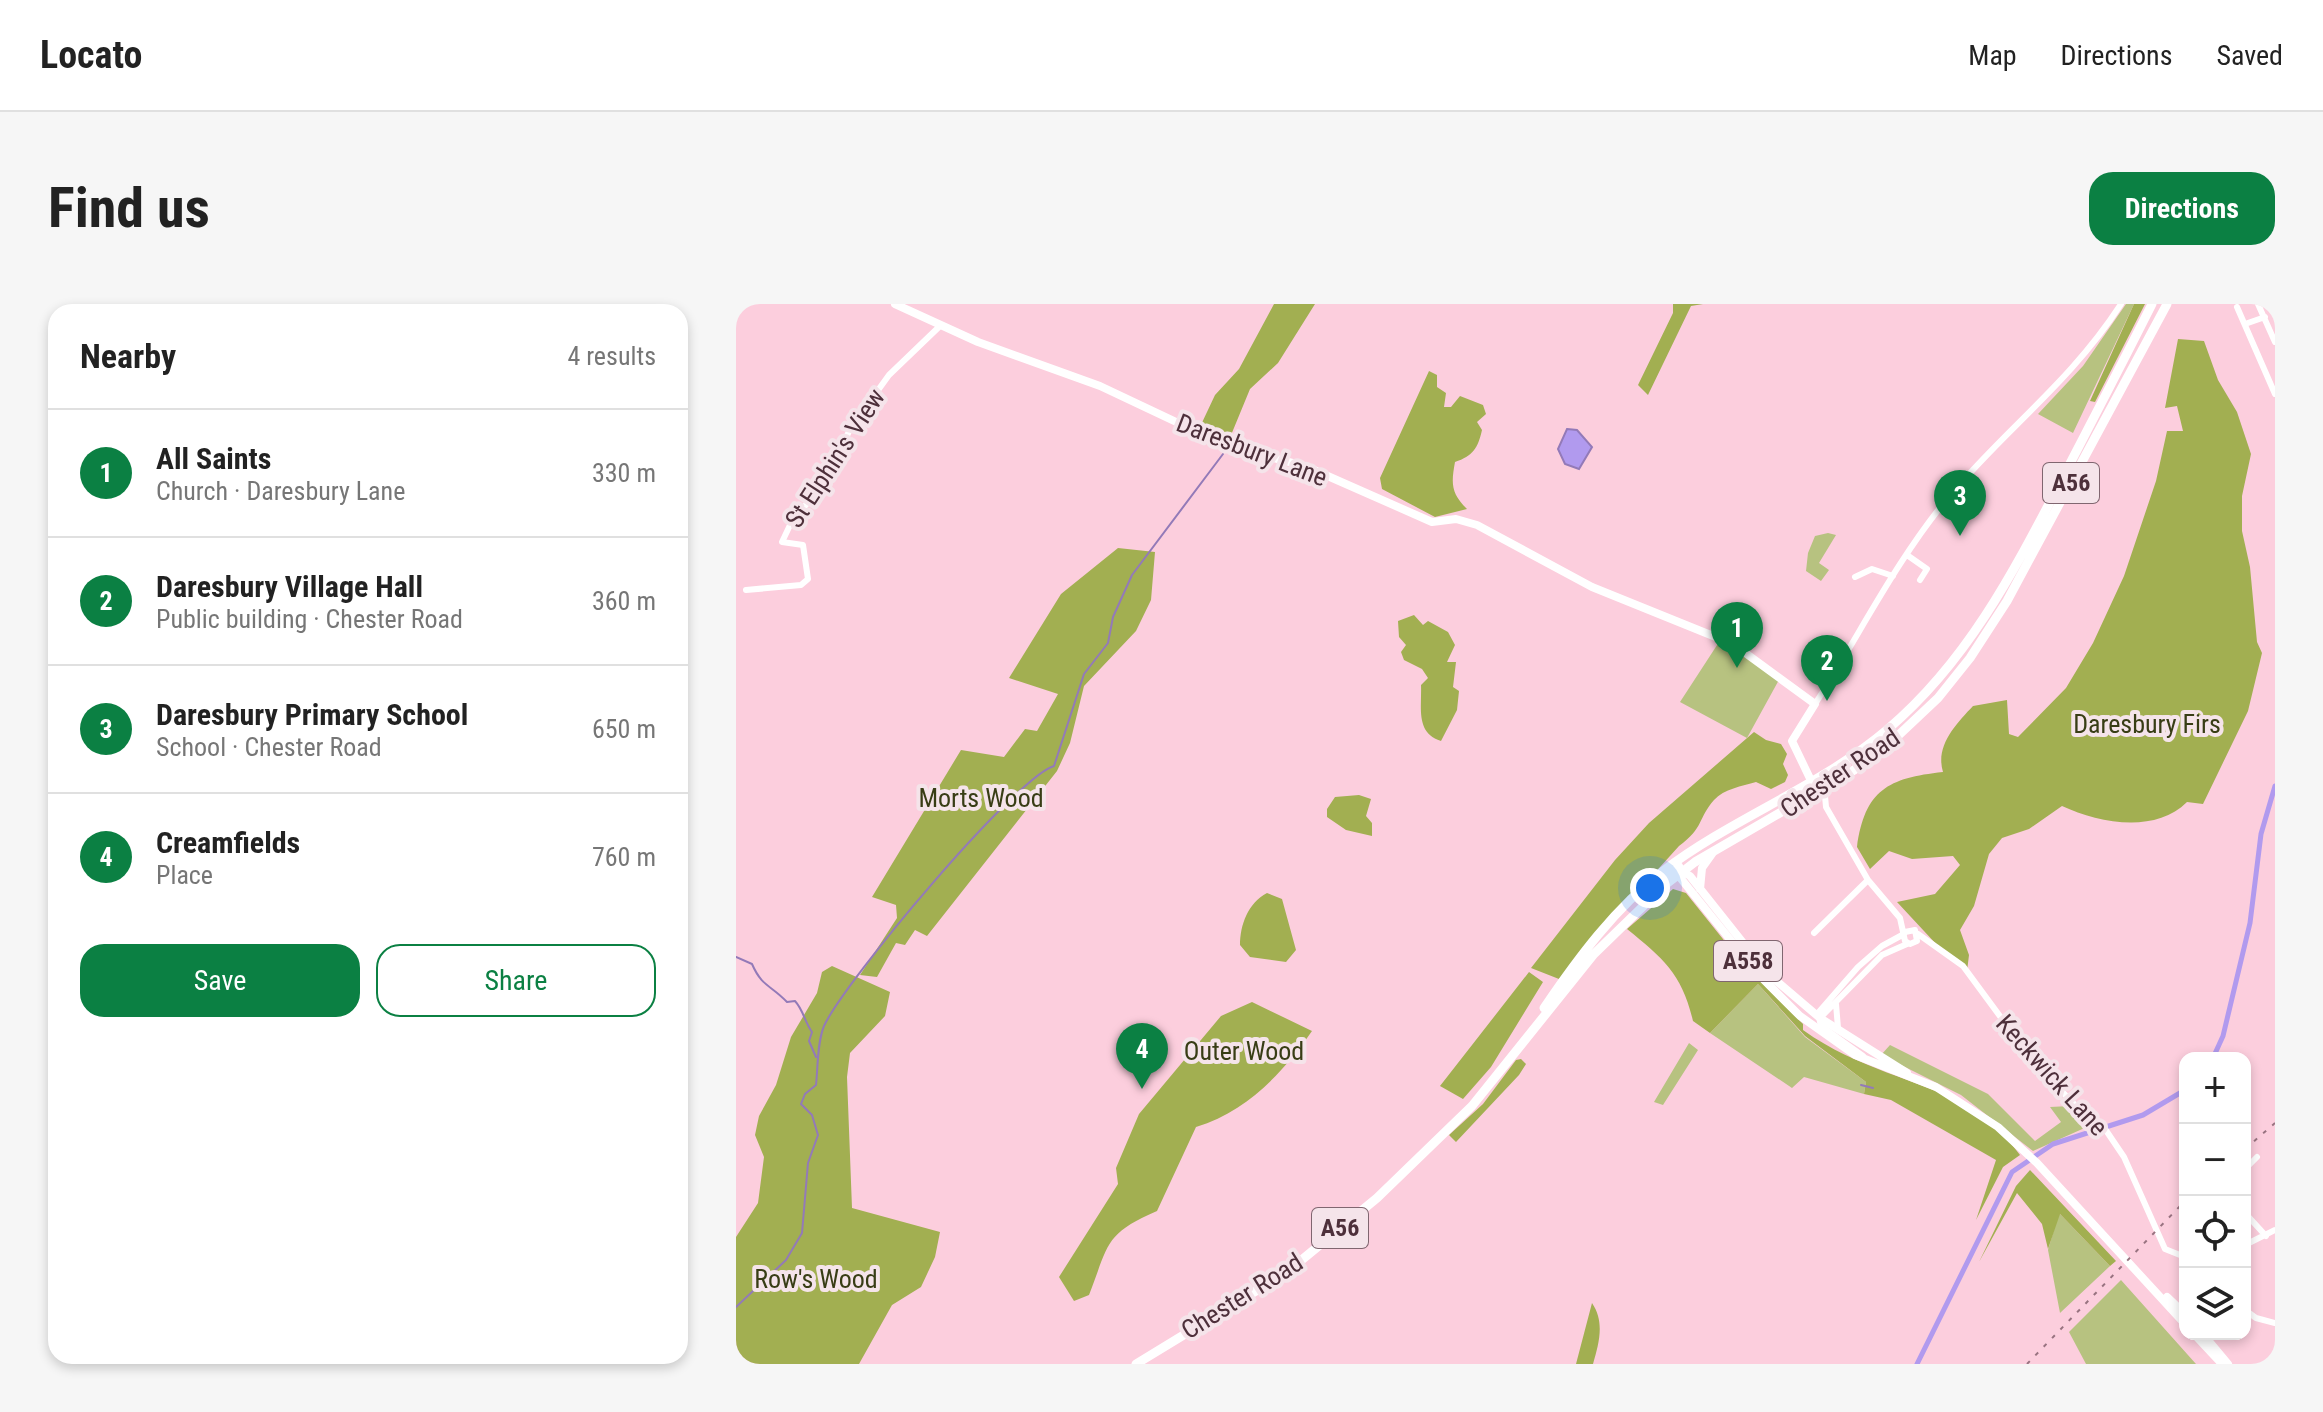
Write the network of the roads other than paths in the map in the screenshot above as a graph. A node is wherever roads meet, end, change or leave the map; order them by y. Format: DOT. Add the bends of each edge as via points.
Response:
graph roads {
  1 [pos="895,304"];
  2 [pos="2121,304"];
  3 [pos="2155,304"];
  4 [pos="2167,304"];
  5 [pos="2258,304"];
  6 [pos="2237,307"];
  7 [pos="2265,317"];
  8 [pos="2245,324"];
  9 [pos="941,325"];
  10 [pos="2275,342"];
  11 [pos="2275,394"];
  12 [pos="1907,555"];
  13 [pos="1932,562"];
  14 [pos="1927,569"];
  15 [pos="1893,576"];
  16 [pos="1855,577"];
  17 [pos="1920,580"];
  18 [pos="746,590"];
  19 [pos="1815,704"];
  20 [pos="1812,783"];
  21 [pos="1821,795"];
  22 [pos="1718,849"];
  23 [pos="1685,857"];
  24 [pos="1680,871"];
  25 [pos="1868,880"];
  26 [pos="1665,885"];
  27 [pos="1699,894"];
  28 [pos="1639,896"];
  29 [pos="1906,932"];
  30 [pos="1814,933"];
  31 [pos="1918,934"];
  32 [pos="1929,941"];
  33 [pos="1914,943"];
  34 [pos="1797,999"];
  35 [pos="1828,999"];
  36 [pos="1837,1001"];
  37 [pos="1818,1017"];
  38 [pos="1804,1019"];
  39 [pos="1842,1033"];
  40 [pos="1514,1054"];
  41 [pos="1872,1063"];
  42 [pos="1916,1079"];
  43 [pos="2257,1157"];
  44 [pos="2251,1163"];
  45 [pos="2251,1220"];
  46 [pos="2275,1230"];
  47 [pos="2266,1236"];
  48 [pos="2251,1242"];
  49 [pos="2179,1256"];
  50 [pos="2179,1313"];
  51 [pos="2251,1314"];
  52 [pos="2275,1323"];
  53 [pos="2203,1340"];
  54 [pos="2204,1340"];
  55 [pos="1136,1364"];
  56 [pos="2222,1364"];
  57 [pos="2228,1364"];
  1 -- 9 [label="main road, Daresbury Lane"];
  2 -- 12 [label="street, Chester Road" via="2080,362 1949,497"];
  3 -- 20 [label="highway, Chester Road / A56" via="2014,570 1970,640 1888,729"];
  4 -- 21 [label="highway, Chester Road / A56" via="2013,589 1970,658 1912,724"];
  5 -- 7 [label="street"];
  6 -- 8 [label="street"];
  7 -- 8 [label="street"];
  7 -- 10 [label="street"];
  8 -- 11 [label="street"];
  9 -- 18 [label="street, St Elphin's View" via="889,375 850,429 828,478 791,523 782,542 803,545 808,579 801,585"];
  9 -- 19 [label="main road, Daresbury Lane" via="1100,386 1227,446 1305,466 1432,522 1456,519 1477,525 1592,587 1733,644"];
  12 -- 14 [label="street"];
  12 -- 15 [label="street, Chester Road"];
  13 -- 14 [label="street"];
  14 -- 17 [label="street"];
  15 -- 16 [label="street" via="1872,569"];
  15 -- 19 [label="street, Chester Road"];
  19 -- 20 [label="main road, Chester Road" via="1792,741"];
  20 -- 21 [label="main road"];
  20 -- 23 [label="highway, Chester Road / A56"];
  21 -- 22 [label="highway, Chester Road / A56"];
  21 -- 25 [label="street"];
  22 -- 24 [label="highway, Chester Road / A56"];
  22 -- 27 [label="main road" via="1703,864"];
  23 -- 24 [label="main road, A56"];
  23 -- 28 [label="highway, Chester Road / A56"];
  24 -- 26 [label="highway, Chester Road / A56"];
  24 -- 27 [label="main road, A558"];
  24 -- 28 [label="main road, A56"];
  25 -- 29 [label="street"];
  25 -- 30 [label="street" via="1820,921"];
  26 -- 27 [label="main road, A558"];
  26 -- 40 [label="highway, Chester Road / A56" via="1594,954"];
  27 -- 34 [label="main road, A558"];
  27 -- 38 [label="main road, A558" via="1757,973"];
  28 -- 40 [label="highway, Chester Road / A56" via="1584,951"];
  29 -- 31 [label="street, Keckwick Lane"];
  29 -- 33 [label="street" via="1906,942"];
  29 -- 35 [label="street" via="1882,946"];
  31 -- 32 [label="street, Keckwick Lane"];
  31 -- 33 [label="street"];
  32 -- 33 [label="street"];
  32 -- 49 [label="street, Keckwick Lane" via="1963,966 2033,1061 2074,1104 2101,1123 2124,1157 2161,1240"];
  33 -- 36 [label="street" via="1888,950"];
  34 -- 35 [label="street" via="1814,1005"];
  34 -- 37 [label="main road, A558"];
  35 -- 37 [label="street"];
  36 -- 37 [label="street"];
  36 -- 39 [label="street" via="1834,1017"];
  37 -- 38 [label="street"];
  37 -- 39 [label="main road, A558"];
  37 -- 41 [label="street"];
  38 -- 41 [label="main road, A558"];
  39 -- 42 [label="main road, A558"];
  40 -- 55 [label="highway, Chester Road / A56" via="1432,1146 1291,1269"];
  41 -- 42 [label="main road, A558"];
  42 -- 50 [label="main road, A558" via="1973,1108 2025,1151"];
  43 -- 44 [label="street"];
  45 -- 47 [label="street"];
  46 -- 47 [label="street"];
  47 -- 48 [label="street"];
  51 -- 52 [label="street"];
  53 -- 56 [label="main road"];
  54 -- 57 [label="main road"];
}
